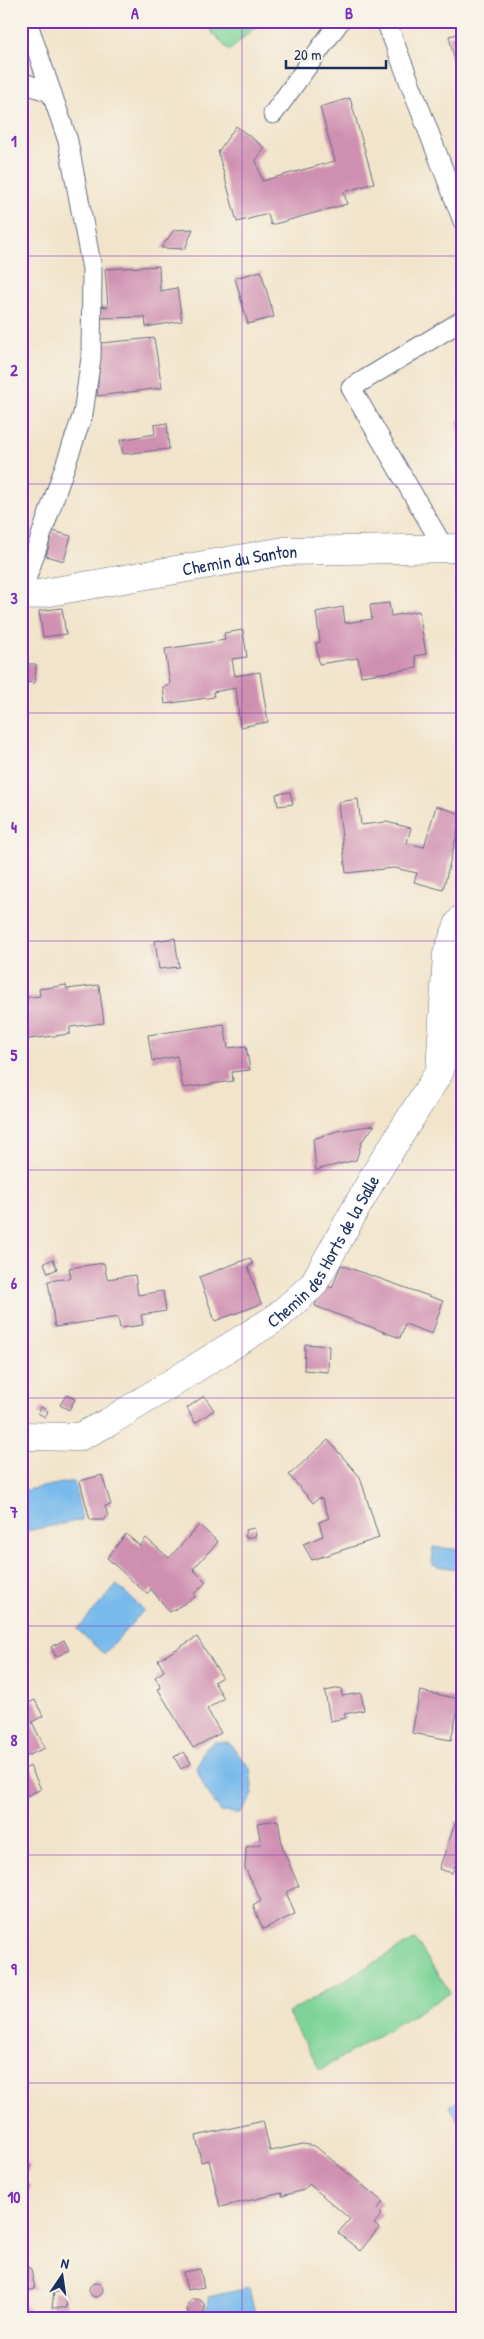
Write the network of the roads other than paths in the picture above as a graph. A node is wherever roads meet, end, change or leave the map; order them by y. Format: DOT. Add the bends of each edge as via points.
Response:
graph roads {
  1 [pos="27,21"];
  2 [pos="340,21"];
  3 [pos="386,21"];
  4 [pos="21,82"];
  5 [pos="52,94"];
  6 [pos="273,114"];
  7 [pos="463,222"];
  8 [pos="463,320"];
  9 [pos="453,548"];
  10 [pos="21,595"];
  11 [pos="463,918"];
  12 [pos="21,1436"];
  1 -- 5 [label="lane"];
  2 -- 6 [label="lane"];
  3 -- 7 [label="lane"];
  4 -- 5 [label="lane"];
  5 -- 10 [label="lane" via="68,141 92,269 90,358 82,414"];
  8 -- 9 [label="lane" via="351,388"];
  9 -- 10 [label="street, Chemin du Santon" via="284,551"];
  11 -- 12 [label="street, Chemin des Horts de la Salle" via="447,954 440,1071 374,1176 313,1285 276,1318 109,1422 79,1437"];
}
